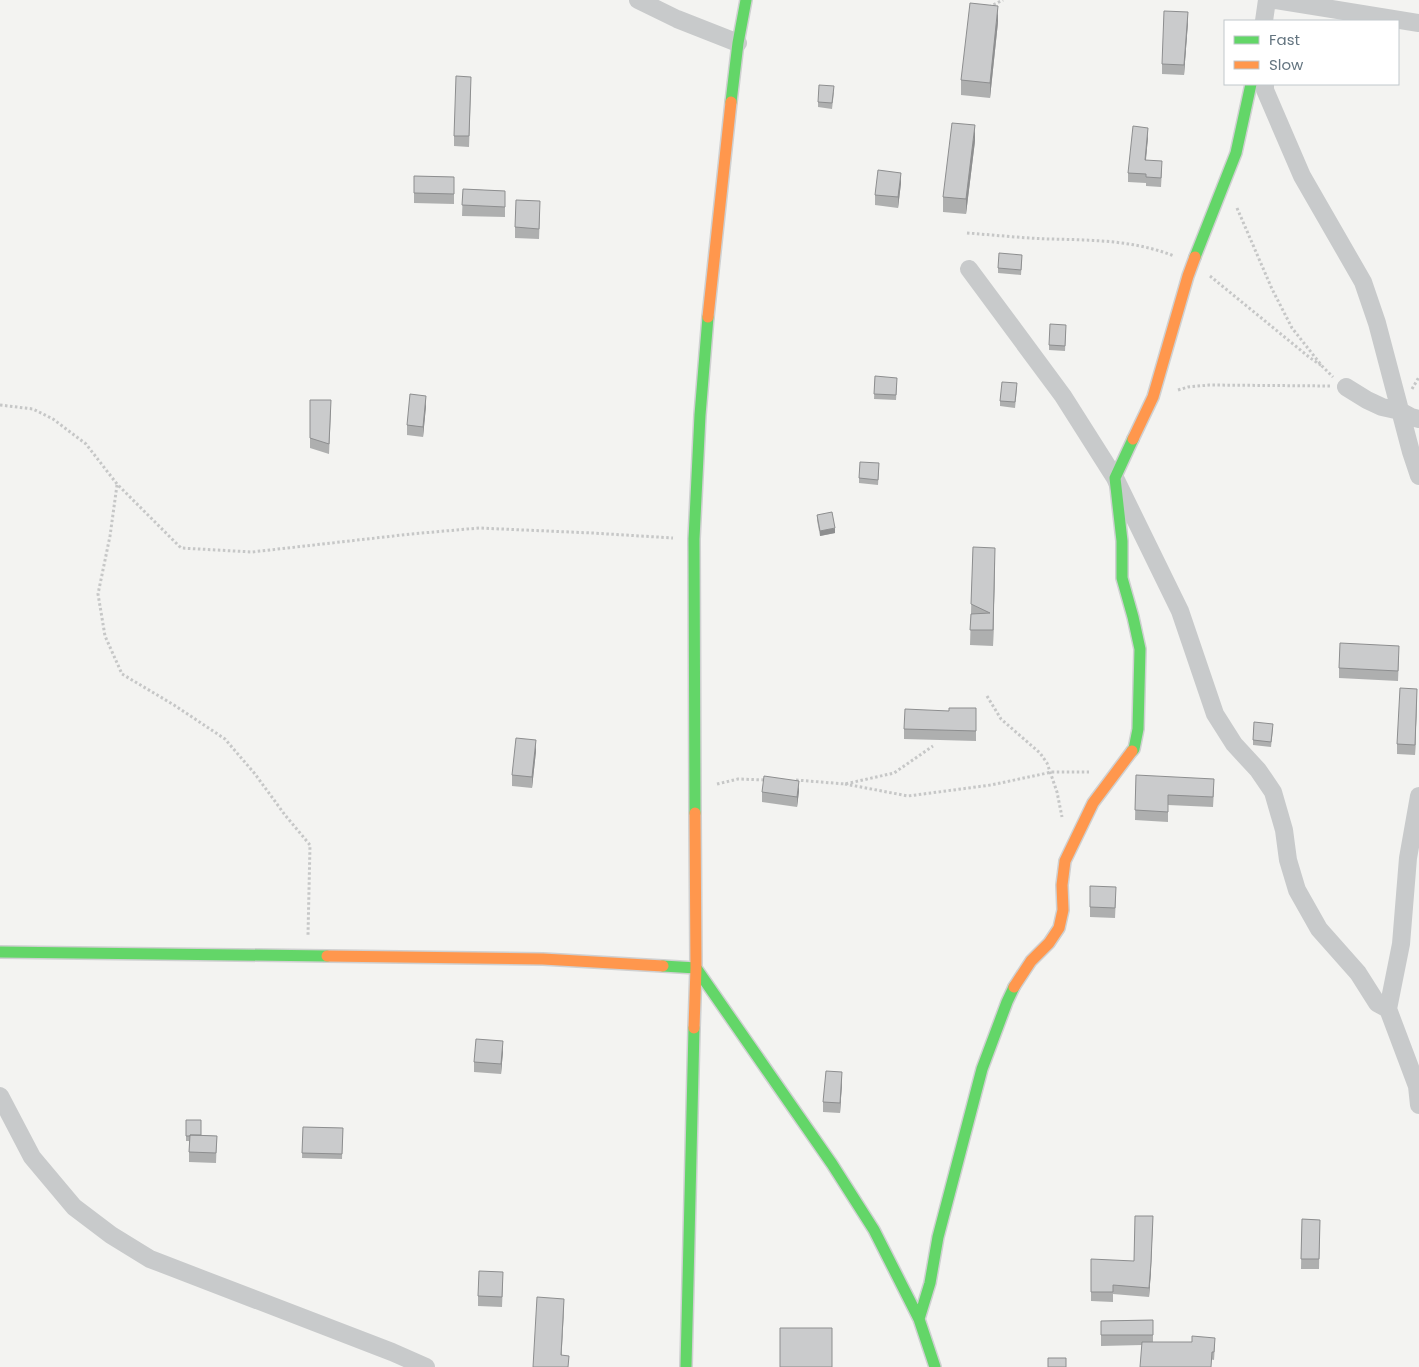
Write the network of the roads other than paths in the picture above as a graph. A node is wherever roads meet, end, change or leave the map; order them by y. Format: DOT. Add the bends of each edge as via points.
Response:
graph roads {
  1 [pos="638,0"];
  2 [pos="746,0"];
  3 [pos="1267,0"];
  4 [pos="1276,0"];
  5 [pos="1264,20"];
  6 [pos="1419,23"];
  7 [pos="738,43"];
  8 [pos="1251,85"];
  9 [pos="1265,85"];
  10 [pos="969,268"];
  11 [pos="1346,387"];
  12 [pos="1400,411"];
  13 [pos="1419,419"];
  14 [pos="1415,449"];
  15 [pos="1419,476"];
  16 [pos="1115,478"];
  17 [pos="1419,796"];
  18 [pos="0,952"];
  19 [pos="696,968"];
  20 [pos="1388,1009"];
  21 [pos="0,1096"];
  22 [pos="1419,1105"];
  23 [pos="920,1319"];
  24 [pos="426,1367"];
  25 [pos="686,1367"];
  26 [pos="935,1367"];
  1 -- 7 [label="street"];
  2 -- 7 [label="street"];
  3 -- 5 [label="street"];
  4 -- 6 [label="street"];
  7 -- 19 [label="street" via="706,320 695,499"];
  8 -- 16 [label="street" via="1236,153 1188,276 1153,397"];
  9 -- 12 [label="street" via="1302,176 1364,282"];
  10 -- 16 [label="street" via="1063,396"];
  11 -- 12 [label="street" via="1382,407"];
  12 -- 13 [label="street"];
  12 -- 14 [label="street"];
  14 -- 15 [label="street"];
  16 -- 20 [label="street" via="1180,611 1215,714 1234,744 1273,792 1297,890 1319,929 1358,973 1377,1003"];
  16 -- 23 [label="street" via="1124,592 1140,649 1138,729 1134,749 1093,803 1065,861 1059,928 1031,961 1006,1002 982,1069"];
  17 -- 20 [label="street" via="1408,858 1401,944"];
  18 -- 19 [label="street" via="543,959"];
  19 -- 23 [label="street" via="832,1164 874,1230"];
  19 -- 25 [label="street"];
  20 -- 22 [label="street" via="1418,1086"];
  21 -- 24 [label="street" via="32,1157 74,1207 112,1235 150,1259"];
  23 -- 26 [label="street"];
}
